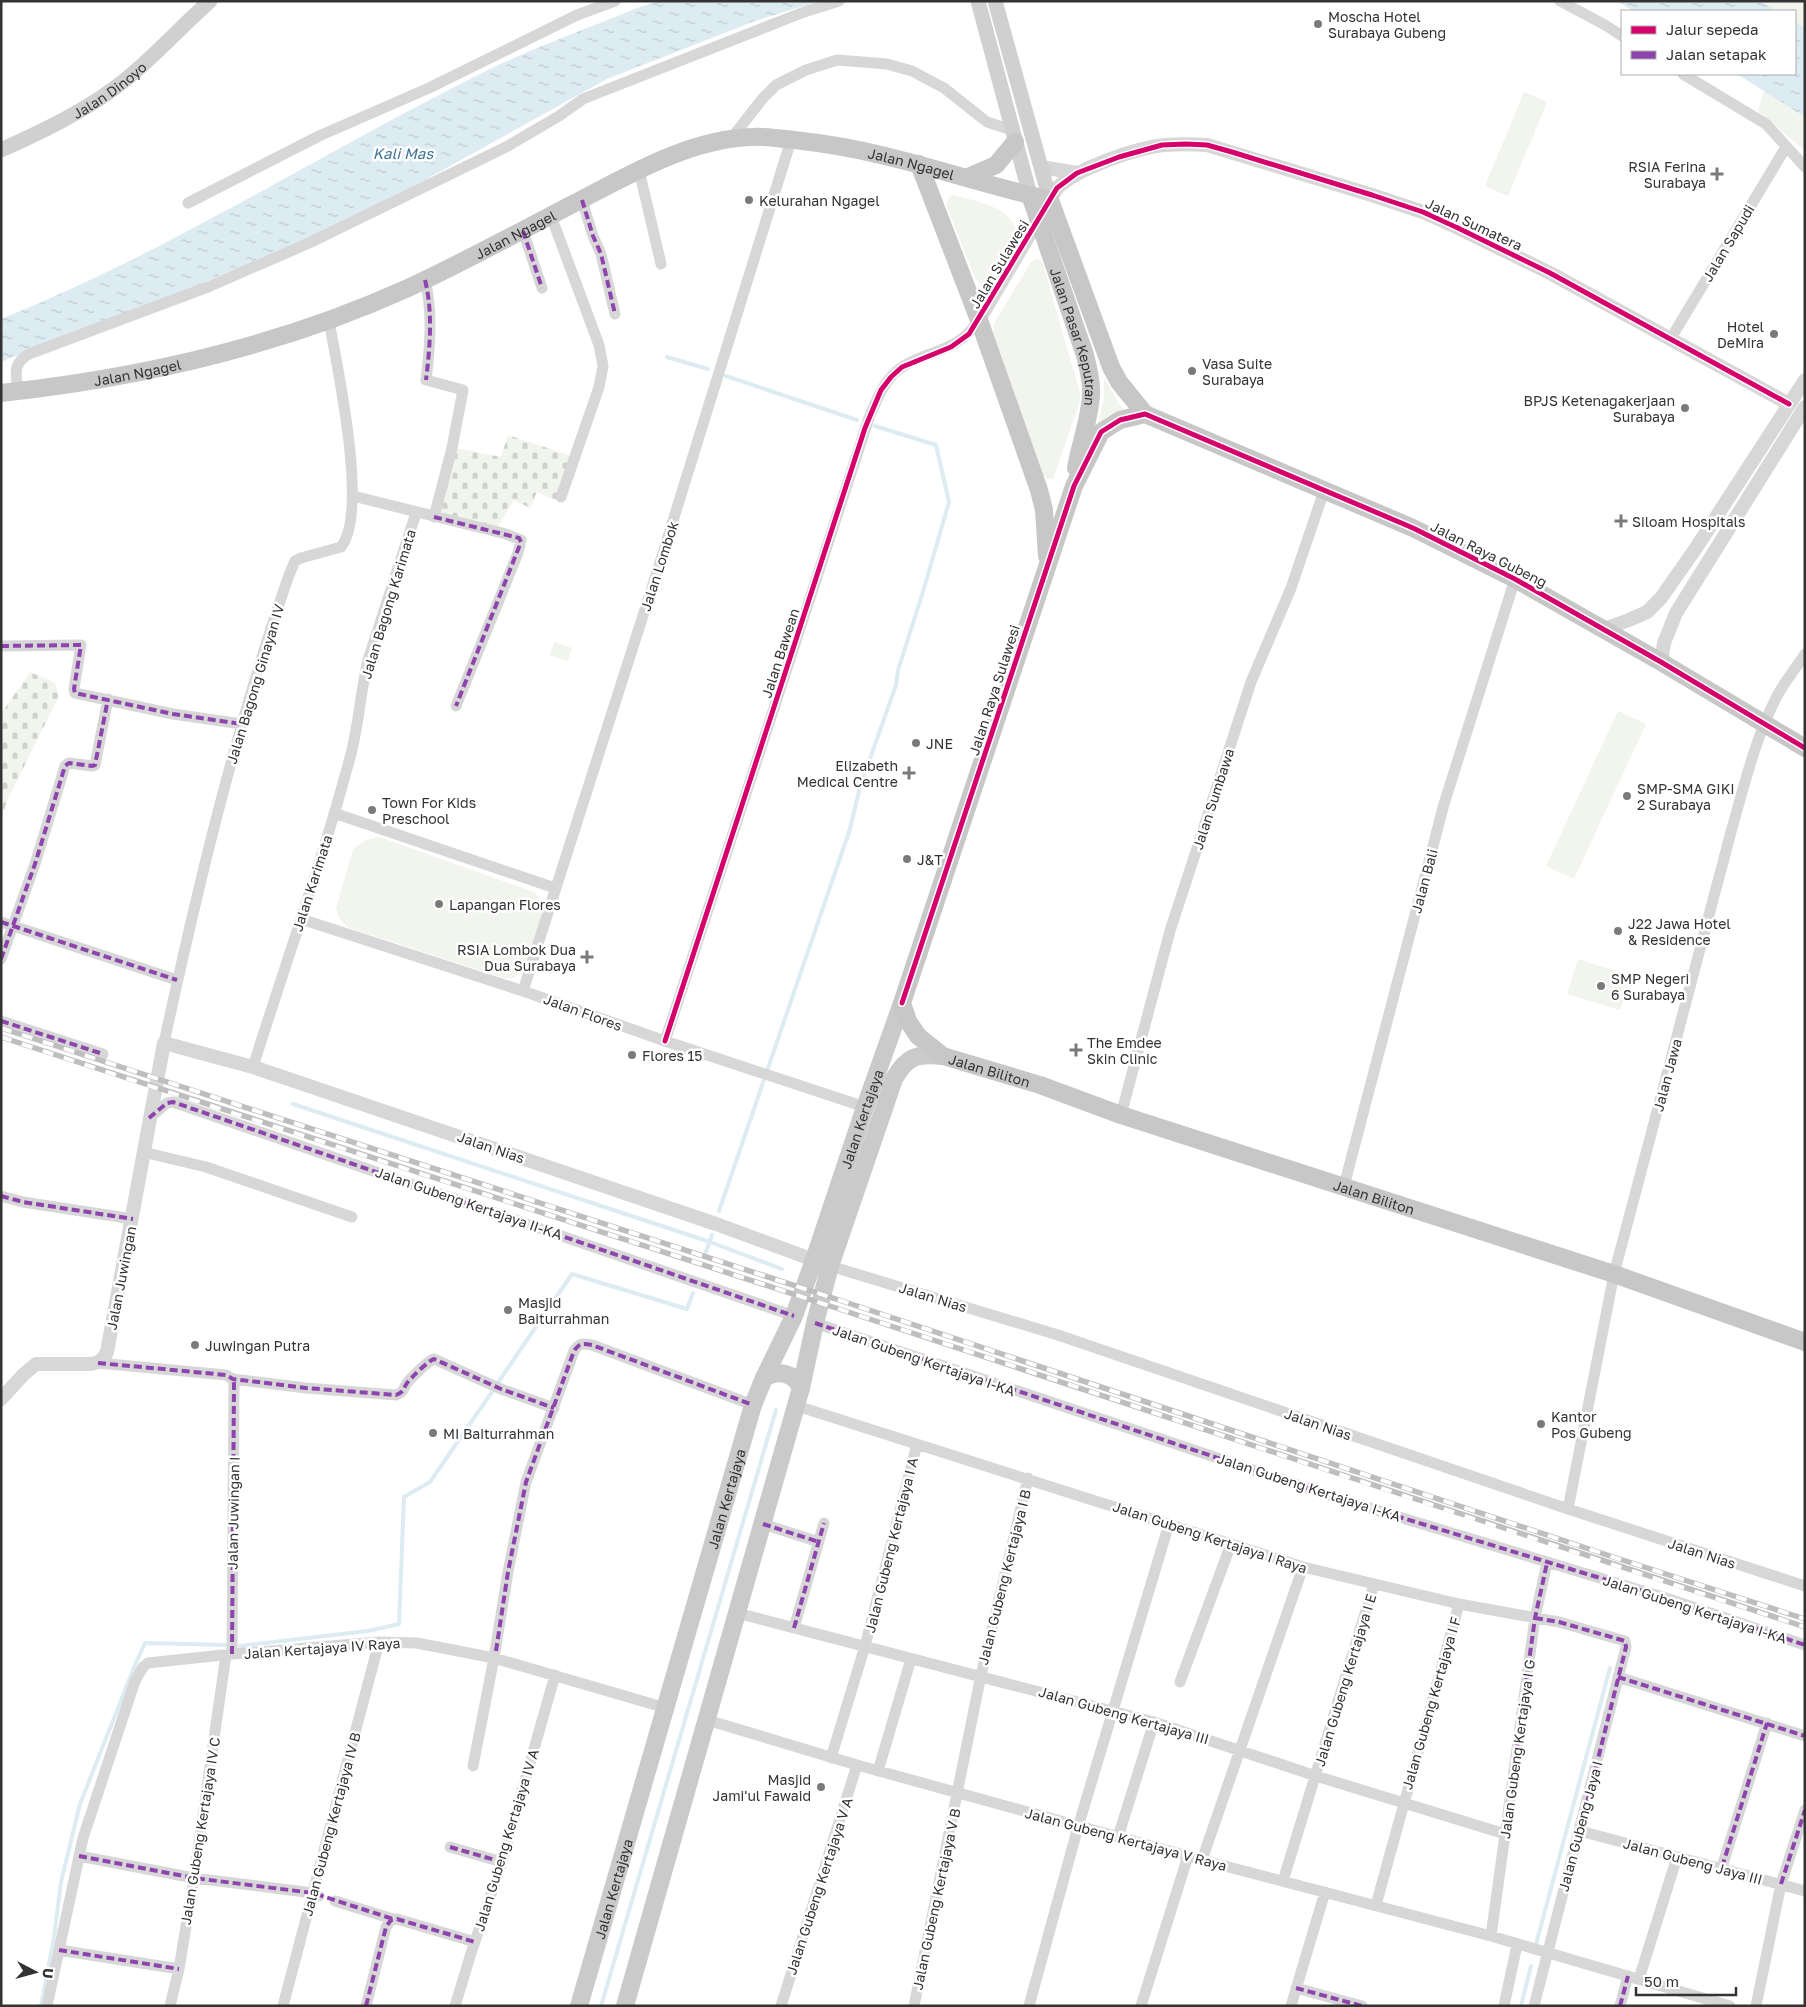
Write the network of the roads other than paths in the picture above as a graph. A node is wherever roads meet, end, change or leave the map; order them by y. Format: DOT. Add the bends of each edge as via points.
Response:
graph roads {
  1 [pos="615,1"];
  2 [pos="839,1"];
  3 [pos="978,1"];
  4 [pos="995,1"];
  5 [pos="1560,1"];
  6 [pos="202,4"];
  7 [pos="1621,35"];
  8 [pos="1685,75"];
  9 [pos="1014,136"];
  10 [pos="731,139"];
  11 [pos="791,140"];
  12 [pos="1786,147"];
  13 [pos="1,150"];
  14 [pos="919,164"];
  15 [pos="1041,166"];
  16 [pos="1805,167"];
  17 [pos="639,170"];
  18 [pos="1076,173"];
  19 [pos="968,177"];
  20 [pos="1030,195"];
  21 [pos="582,200"];
  22 [pos="1050,200"];
  23 [pos="188,203"];
  24 [pos="551,216"];
  25 [pos="1039,220"];
  26 [pos="522,231"];
  27 [pos="661,264"];
  28 [pos="425,280"];
  29 [pos="542,288"];
  30 [pos="615,314"];
  31 [pos="329,320"];
  32 [pos="979,320"];
  33 [pos="1671,338"];
  34 [pos="1805,380"];
  35 [pos="10,392"];
  36 [pos="1789,404"];
  37 [pos="1804,412"];
  38 [pos="1145,414"];
  39 [pos="1074,486"];
  40 [pos="1324,490"];
  41 [pos="353,496"];
  42 [pos="561,497"];
  43 [pos="416,513"];
  44 [pos="434,517"];
  45 [pos="1696,548"];
  46 [pos="1711,557"];
  47 [pos="1048,564"];
  48 [pos="1515,579"];
  49 [pos="1604,629"];
  50 [pos="1,646"];
  51 [pos="1805,654"];
  52 [pos="1661,662"];
  53 [pos="361,696"];
  54 [pos="108,699"];
  55 [pos="456,706"];
  56 [pos="1764,723"];
  57 [pos="242,724"];
  58 [pos="1805,748"];
  59 [pos="334,813"];
  60 [pos="555,888"];
  61 [pos="301,919"];
  62 [pos="1,922"];
  63 [pos="14,926"];
  64 [pos="1,959"];
  65 [pos="177,980"];
  66 [pos="523,991"];
  67 [pos="902,1004"];
  68 [pos="1,1021"];
  69 [pos="665,1041"];
  70 [pos="164,1043"];
  71 [pos="103,1054"];
  72 [pos="943,1056"];
  73 [pos="253,1067"];
  74 [pos="157,1080"];
  75 [pos="865,1107"];
  76 [pos="1121,1115"];
  77 [pos="149,1118"];
  78 [pos="143,1152"];
  79 [pos="1344,1186"];
  80 [pos="1,1196"];
  81 [pos="352,1217"];
  82 [pos="132,1219"];
  83 [pos="822,1263"];
  84 [pos="1614,1274"];
  85 [pos="794,1316"];
  86 [pos="815,1324"];
  87 [pos="1805,1342"];
  88 [pos="98,1363"];
  89 [pos="229,1377"];
  90 [pos="764,1378"];
  91 [pos="802,1388"];
  92 [pos="1,1399"];
  93 [pos="748,1403"];
  94 [pos="796,1406"];
  95 [pos="554,1408"];
  96 [pos="917,1444"];
  97 [pos="1028,1478"];
  98 [pos="1568,1509"];
  99 [pos="824,1523"];
  100 [pos="763,1524"];
  101 [pos="1169,1524"];
  102 [pos="819,1542"];
  103 [pos="1231,1544"];
  104 [pos="1547,1563"];
  105 [pos="1303,1567"];
  106 [pos="1374,1584"];
  107 [pos="1805,1586"];
  108 [pos="1459,1604"];
  109 [pos="737,1613"];
  110 [pos="1536,1618"];
  111 [pos="794,1628"];
  112 [pos="379,1642"];
  113 [pos="1805,1645"];
  114 [pos="865,1646"];
  115 [pos="1626,1646"];
  116 [pos="229,1655"];
  117 [pos="495,1655"];
  118 [pos="911,1659"];
  119 [pos="555,1674"];
  120 [pos="981,1675"];
  121 [pos="1618,1677"];
  122 [pos="1180,1682"];
  123 [pos="666,1708"];
  124 [pos="1113,1711"];
  125 [pos="707,1720"];
  126 [pos="1154,1722"];
  127 [pos="1767,1723"];
  128 [pos="1805,1736"];
  129 [pos="1239,1749"];
  130 [pos="831,1758"];
  131 [pos="473,1766"];
  132 [pos="857,1766"];
  133 [pos="878,1771"];
  134 [pos="1316,1776"];
  135 [pos="958,1792"];
  136 [pos="1403,1802"];
  137 [pos="1805,1810"];
  138 [pos="1078,1826"];
  139 [pos="1580,1831"];
  140 [pos="1505,1834"];
  141 [pos="1118,1837"];
  142 [pos="450,1847"];
  143 [pos="79,1856"];
  144 [pos="1188,1856"];
  145 [pos="1677,1857"];
  146 [pos="1202,1860"];
  147 [pos="502,1862"];
  148 [pos="1722,1867"];
  149 [pos="194,1878"];
  150 [pos="1283,1881"];
  151 [pos="1781,1884"];
  152 [pos="1805,1891"];
  153 [pos="1326,1892"];
  154 [pos="316,1894"];
  155 [pos="335,1901"];
  156 [pos="1376,1904"];
  157 [pos="394,1919"];
  158 [pos="1490,1936"];
  159 [pos="476,1942"];
  160 [pos="1518,1945"];
  161 [pos="59,1950"];
  162 [pos="1547,1954"];
  163 [pos="179,1968"];
  164 [pos="1633,1978"];
  165 [pos="1296,1988"];
  166 [pos="48,2006"];
  167 [pos="170,2006"];
  168 [pos="283,2006"];
  169 [pos="366,2006"];
  170 [pos="455,2006"];
  171 [pos="579,2006"];
  172 [pos="626,2006"];
  173 [pos="781,2006"];
  174 [pos="914,2006"];
  175 [pos="1029,2006"];
  176 [pos="1141,2006"];
  177 [pos="1291,2006"];
  178 [pos="1362,2006"];
  179 [pos="1504,2006"];
  180 [pos="1534,2006"];
  181 [pos="1620,2006"];
  182 [pos="1730,2006"];
  183 [pos="1756,2006"];
  1 -- 23 [label="street" via="577,15 429,88 318,136"];
  2 -- 35 [label="street" via="583,99 508,146 300,247 208,287 29,354 17,364"];
  3 -- 9 [label="main road, Jalan Pasar Keputran"];
  4 -- 15 [label="main road, Jalan Pasar Keputran"];
  5 -- 7 [label="street"];
  6 -- 13 [label="main road, Jalan Dinoyo" via="174,37 117,86 87,107"];
  8 -- 12 [label="street" via="1766,124"];
  9 -- 10 [label="street" via="987,122 944,88 912,70 887,64 837,60 806,70 776,85"];
  9 -- 19 [label="highway" via="1006,155 996,165"];
  9 -- 20 [label="main road, Jalan Pasar Keputran"];
  10 -- 11 [label="highway, Jalan Ngagel"];
  10 -- 17 [label="highway, Jalan Ngagel" via="699,146"];
  11 -- 14 [label="highway, Jalan Ngagel" via="849,148"];
  11 -- 60 [label="street, Jalan Lombok"];
  12 -- 16 [label="street"];
  12 -- 33 [label="street, Jalan Sapudi"];
  14 -- 19 [label="highway, Jalan Ngagel"];
  14 -- 32 [label="highway, Jalan Sulawesi"];
  15 -- 18 [label="street"];
  15 -- 22 [label="main road, Jalan Pasar Keputran"];
  17 -- 21 [label="highway, Jalan Ngagel"];
  17 -- 27 [label="street"];
  18 -- 22 [label="street, Jalan Sumatera" via="1057,188"];
  18 -- 33 [label="street, Jalan Sumatera" via="1162,145 1207,145 1423,212 1550,272"];
  19 -- 20 [label="highway, Jalan Ngagel"];
  20 -- 22 [label="highway"];
  20 -- 25 [label="highway, Jalan Pasar Keputran"];
  21 -- 24 [label="highway, Jalan Ngagel"];
  21 -- 30 [label="street" via="601,254"];
  22 -- 25 [label="street"];
  22 -- 38 [label="highway, Jalan Pasar Keputran" via="1111,367 1124,390"];
  24 -- 26 [label="highway, Jalan Ngagel"];
  24 -- 42 [label="street" via="599,345 603,366 596,399"];
  25 -- 32 [label="street, Jalan Sulawesi"];
  25 -- 39 [label="highway, Jalan Pasar Keputran" via="1090,374 1089,413"];
  26 -- 28 [label="highway, Jalan Ngagel"];
  26 -- 29 [label="street"];
  28 -- 31 [label="highway, Jalan Ngagel"];
  28 -- 44 [label="street" via="430,348 426,380 463,390"];
  31 -- 35 [label="highway, Jalan Ngagel" via="186,363"];
  31 -- 41 [label="street, Jalan Bagong Ginayan IV"];
  32 -- 47 [label="highway, Jalan Sulawesi" via="1039,490 1044,510"];
  32 -- 69 [label="street, Jalan Bawean" via="969,334 950,347 902,367 881,390 869,418"];
  33 -- 36 [label="street, Jalan Sumatera"];
  34 -- 36 [label="street"];
  36 -- 45 [label="street"];
  37 -- 46 [label="street"];
  38 -- 39 [label="highway, Jalan Raya Sulawesi" via="1120,420 1101,432"];
  38 -- 40 [label="highway, Jalan Raya Gubeng"];
  39 -- 47 [label="highway, Jalan Raya Sulawesi"];
  40 -- 48 [label="highway, Jalan Raya Gubeng" via="1412,528"];
  40 -- 76 [label="street, Jalan Sumbawa" via="1291,588 1254,674 1170,930"];
  41 -- 43 [label="street, Jalan Bagong Karimata"];
  41 -- 57 [label="street, Jalan Bagong Ginayan IV" via="350,524 341,547 301,558 292,567"];
  43 -- 44 [label="street, Jalan Bagong Karimata"];
  43 -- 53 [label="street, Jalan Bagong Karimata" via="381,616"];
  44 -- 55 [label="street, Jalan Bagong Karimata" via="506,534 519,538 521,542"];
  45 -- 46 [label="street"];
  45 -- 49 [label="street" via="1661,598 1647,612"];
  46 -- 52 [label="street" via="1669,627"];
  47 -- 67 [label="highway, Jalan Raya Sulawesi"];
  48 -- 49 [label="highway, Jalan Raya Gubeng"];
  48 -- 79 [label="street, Jalan Bali" via="1444,804"];
  49 -- 52 [label="highway, Jalan Raya Gubeng"];
  50 -- 54 [label="street" via="81,645 74,691"];
  51 -- 56 [label="street, Jalan Jawa"];
  52 -- 56 [label="highway, Jalan Raya Gubeng"];
  53 -- 59 [label="street, Jalan Karimata" via="357,728"];
  54 -- 57 [label="street" via="173,714"];
  54 -- 63 [label="street" via="95,765 68,763 65,766"];
  56 -- 58 [label="highway, Jalan Raya Gubeng"];
  56 -- 84 [label="street, Jalan Jawa" via="1731,832"];
  57 -- 65 [label="street, Jalan Bagong Ginayan IV"];
  59 -- 60 [label="street"];
  59 -- 61 [label="street, Jalan Karimata"];
  60 -- 66 [label="street, Jalan Lombok"];
  61 -- 66 [label="street, Jalan Flores"];
  61 -- 73 [label="street, Jalan Karimata"];
  62 -- 63 [label="street"];
  63 -- 64 [label="street"];
  63 -- 65 [label="street"];
  65 -- 70 [label="street, Jalan Bagong Ginayan IV"];
  66 -- 69 [label="street, Jalan Flores"];
  67 -- 72 [label="highway" via="918,1036"];
  67 -- 75 [label="main road, Jalan Kertajaya"];
  68 -- 71 [label="street"];
  69 -- 75 [label="street, Jalan Flores"];
  70 -- 73 [label="street, Jalan Nias"];
  70 -- 74 [label="street, Jalan Bagong Ginayan IV"];
  72 -- 76 [label="highway, Jalan Biliton" via="1040,1085"];
  72 -- 83 [label="main road, Jalan Kertajaya" via="915,1056 900,1068"];
  73 -- 83 [label="street, Jalan Nias" via="707,1220"];
  74 -- 77 [label="street, Jalan Juwingan"];
  75 -- 83 [label="main road, Jalan Kertajaya"];
  76 -- 79 [label="highway, Jalan Biliton"];
  77 -- 78 [label="street, Jalan Juwingan"];
  77 -- 85 [label="street, Jalan Gubeng Kertajaya II-KA" via="167,1102 173,1102"];
  78 -- 81 [label="street" via="206,1167"];
  78 -- 82 [label="street, Jalan Juwingan"];
  79 -- 84 [label="highway, Jalan Biliton"];
  80 -- 82 [label="street"];
  82 -- 88 [label="street, Jalan Juwingan" via="106,1352"];
  83 -- 85 [label="main road, Jalan Kertajaya"];
  83 -- 86 [label="main road, Jalan Kertajaya"];
  83 -- 98 [label="street, Jalan Nias" via="1058,1335"];
  84 -- 87 [label="highway, Jalan Biliton"];
  84 -- 98 [label="street, Jalan Jawa"];
  85 -- 90 [label="main road, Jalan Kertajaya"];
  86 -- 91 [label="main road, Jalan Kertajaya"];
  86 -- 104 [label="street, Jalan Gubeng Kertajaya I-KA" via="1340,1499"];
  88 -- 89 [label="street"];
  88 -- 92 [label="street" via="36,1364"];
  89 -- 95 [label="street" via="306,1388 396,1394 402,1392 431,1359"];
  89 -- 116 [label="street, Jalan Juwingan I" via="234,1389"];
  90 -- 91 [label="main road" via="775,1373 787,1374"];
  90 -- 93 [label="main road, Jalan Kertajaya"];
  91 -- 94 [label="main road, Jalan Kertajaya"];
  93 -- 95 [label="street" via="583,1343 574,1351"];
  93 -- 123 [label="main road, Jalan Kertajaya"];
  94 -- 96 [label="street, Jalan Gubeng Kertajaya I Raya"];
  94 -- 100 [label="main road, Jalan Kertajaya"];
  95 -- 117 [label="street" via="526,1482"];
  96 -- 97 [label="street, Jalan Gubeng Kertajaya I Raya"];
  96 -- 114 [label="street, Jalan Gubeng Kertajaya I A"];
  97 -- 101 [label="street, Jalan Gubeng Kertajaya I Raya"];
  97 -- 120 [label="street, Jalan Gubeng Kertajaya I B"];
  98 -- 107 [label="street, Jalan Nias"];
  99 -- 102 [label="street"];
  100 -- 102 [label="street"];
  100 -- 109 [label="main road, Jalan Kertajaya"];
  101 -- 103 [label="street, Jalan Gubeng Kertajaya I Raya"];
  101 -- 124 [label="street"];
  102 -- 111 [label="street"];
  103 -- 105 [label="street, Jalan Gubeng Kertajaya I Raya"];
  103 -- 122 [label="street"];
  104 -- 110 [label="street, Jalan Gubeng Kertajaya I G"];
  104 -- 113 [label="street, Jalan Gubeng Kertajaya I-KA" via="1666,1598"];
  105 -- 106 [label="street, Jalan Gubeng Kertajaya I Raya"];
  105 -- 129 [label="street"];
  106 -- 108 [label="street, Jalan Gubeng Kertajaya I Raya"];
  106 -- 134 [label="street, Jalan Gubeng Kertajaya I E"];
  108 -- 110 [label="street, Jalan Gubeng Kertajaya I Raya"];
  108 -- 136 [label="street, Jalan Gubeng Kertajaya I F"];
  109 -- 111 [label="street, Jalan Gubeng Kertajaya III"];
  109 -- 125 [label="main road, Jalan Kertajaya"];
  110 -- 115 [label="street, Jalan Gubeng Kertajaya I Raya" via="1622,1639"];
  110 -- 140 [label="street, Jalan Gubeng Kertajaya I G"];
  111 -- 114 [label="street, Jalan Gubeng Kertajaya III"];
  112 -- 116 [label="street, Jalan Kertajaya IV Raya"];
  112 -- 117 [label="street, Jalan Kertajaya IV Raya" via="417,1643"];
  112 -- 154 [label="street, Jalan Gubeng Kertajaya IV B"];
  114 -- 118 [label="street, Jalan Gubeng Kertajaya III"];
  114 -- 130 [label="street, Jalan Gubeng Kertajaya I A"];
  115 -- 121 [label="street, Jalan Gubeng Jaya I"];
  116 -- 143 [label="street, Jalan Kertajaya IV Raya" via="151,1662 143,1667 135,1681"];
  116 -- 149 [label="street, Jalan Gubeng Kertajaya IV C"];
  117 -- 119 [label="street, Jalan Kertajaya IV Raya"];
  117 -- 131 [label="street"];
  118 -- 120 [label="street, Jalan Gubeng Kertajaya III"];
  118 -- 133 [label="street"];
  119 -- 123 [label="street, Jalan Kertajaya IV Raya"];
  119 -- 147 [label="street, Jalan Gubeng Kertajaya IV A"];
  120 -- 124 [label="street, Jalan Gubeng Kertajaya III"];
  120 -- 135 [label="street, Jalan Gubeng Kertajaya I B"];
  121 -- 127 [label="street"];
  121 -- 139 [label="street, Jalan Gubeng Jaya I"];
  123 -- 171 [label="main road, Jalan Kertajaya"];
  124 -- 126 [label="street, Jalan Gubeng Kertajaya III"];
  124 -- 138 [label="street"];
  125 -- 130 [label="street, Jalan Gubeng Kertajaya V Raya"];
  125 -- 172 [label="main road, Jalan Kertajaya"];
  126 -- 129 [label="street, Jalan Gubeng Kertajaya III"];
  126 -- 141 [label="street"];
  127 -- 128 [label="street"];
  127 -- 148 [label="street"];
  129 -- 134 [label="street, Jalan Gubeng Kertajaya III"];
  129 -- 146 [label="street"];
  130 -- 132 [label="street, Jalan Gubeng Kertajaya V Raya"];
  132 -- 133 [label="street, Jalan Gubeng Kertajaya V Raya"];
  132 -- 173 [label="street, Jalan Gubeng Kertajaya V A"];
  133 -- 135 [label="street, Jalan Gubeng Kertajaya V Raya"];
  134 -- 136 [label="street, Jalan Gubeng Kertajaya III"];
  134 -- 150 [label="street, Jalan Gubeng Kertajaya I E"];
  135 -- 138 [label="street, Jalan Gubeng Kertajaya V Raya"];
  135 -- 174 [label="street, Jalan Gubeng Kertajaya V B"];
  136 -- 140 [label="street, Jalan Gubeng Kertajaya III"];
  136 -- 156 [label="street, Jalan Gubeng Kertajaya I F"];
  137 -- 151 [label="street"];
  138 -- 141 [label="street, Jalan Gubeng Kertajaya V Raya"];
  138 -- 175 [label="street"];
  139 -- 145 [label="street, Jalan Gubeng Jaya III"];
  139 -- 162 [label="street, Jalan Gubeng Jaya I"];
  140 -- 158 [label="street, Jalan Gubeng Kertajaya I G"];
  141 -- 144 [label="street, Jalan Gubeng Kertajaya V Raya"];
  142 -- 147 [label="street"];
  143 -- 149 [label="street"];
  143 -- 161 [label="street"];
  144 -- 146 [label="street, Jalan Gubeng Kertajaya V Raya"];
  144 -- 176 [label="street"];
  145 -- 148 [label="street, Jalan Gubeng Jaya III"];
  145 -- 164 [label="street"];
  146 -- 150 [label="street, Jalan Gubeng Kertajaya V Raya"];
  147 -- 159 [label="street, Jalan Gubeng Kertajaya IV A"];
  148 -- 151 [label="street, Jalan Gubeng Jaya III"];
  149 -- 154 [label="street"];
  149 -- 163 [label="street, Jalan Gubeng Kertajaya IV C"];
  150 -- 153 [label="street, Jalan Gubeng Kertajaya V Raya"];
  151 -- 152 [label="street, Jalan Gubeng Jaya III"];
  151 -- 183 [label="street"];
  153 -- 156 [label="street, Jalan Gubeng Kertajaya V Raya"];
  153 -- 165 [label="street"];
  154 -- 168 [label="street, Jalan Gubeng Kertajaya IV B"];
  155 -- 157 [label="street"];
  156 -- 158 [label="street, Jalan Gubeng Kertajaya V Raya"];
  157 -- 159 [label="street"];
  157 -- 169 [label="street" via="386,1927"];
  158 -- 160 [label="street, Jalan Gubeng Kertajaya V Raya"];
  159 -- 170 [label="street, Jalan Gubeng Kertajaya IV A"];
  160 -- 162 [label="street, Jalan Gubeng Kertajaya V Raya"];
  160 -- 179 [label="street"];
  161 -- 163 [label="street"];
  161 -- 166 [label="street"];
  162 -- 164 [label="street, Jalan Gubeng Kertajaya V Raya"];
  162 -- 180 [label="street, Jalan Gubeng Jaya I"];
  163 -- 167 [label="street, Jalan Gubeng Kertajaya IV C"];
  164 -- 181 [label="street"];
  164 -- 182 [label="street, Jalan Gubeng Kertajaya V Raya"];
  165 -- 177 [label="street"];
  165 -- 178 [label="street"];
}
